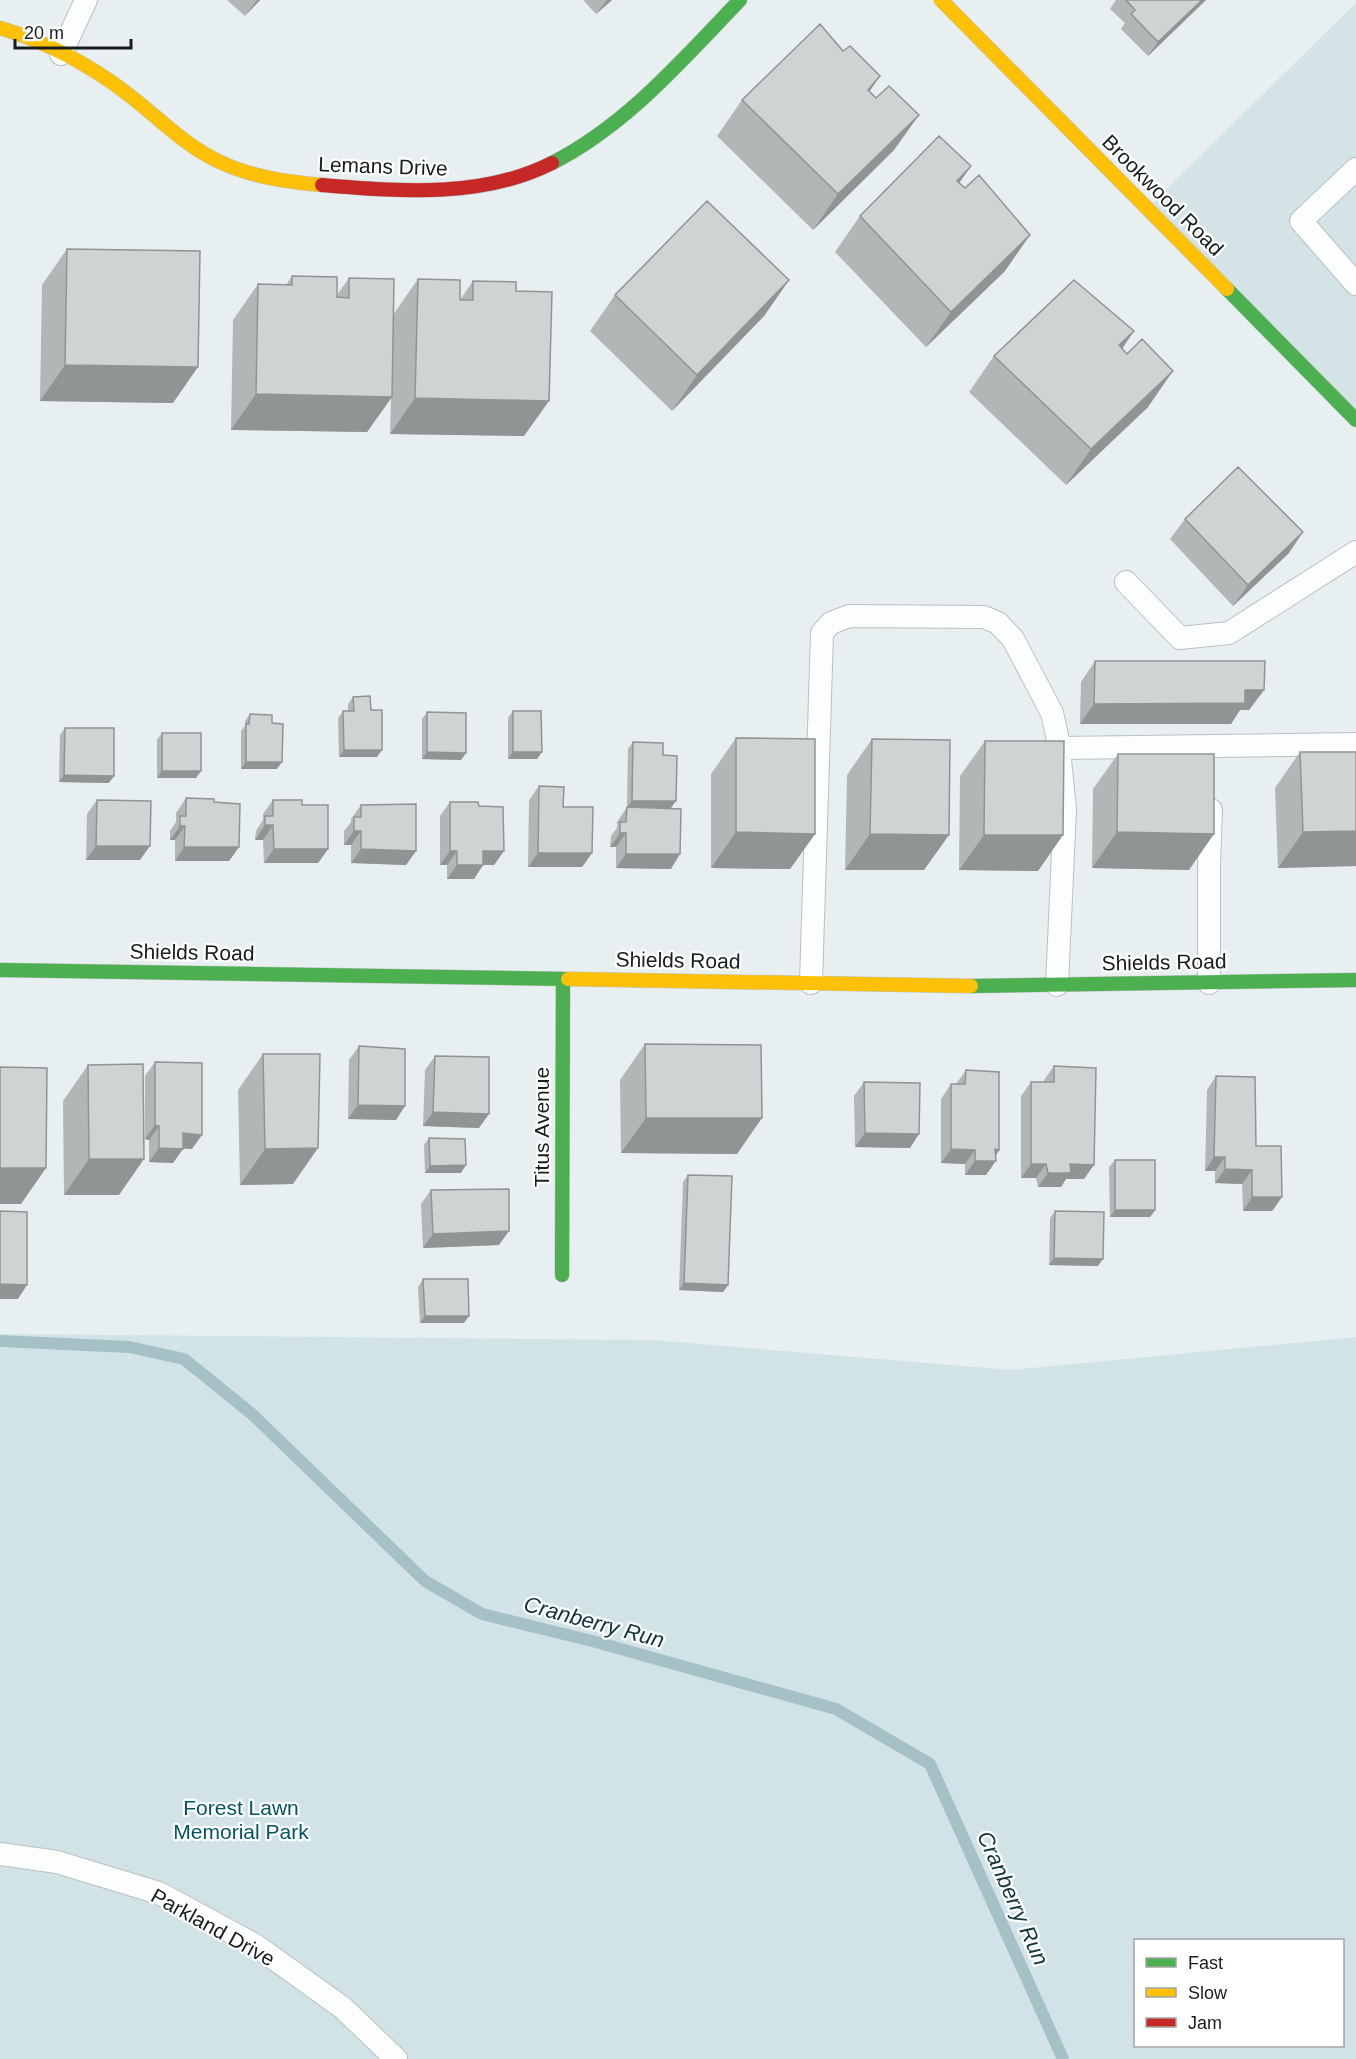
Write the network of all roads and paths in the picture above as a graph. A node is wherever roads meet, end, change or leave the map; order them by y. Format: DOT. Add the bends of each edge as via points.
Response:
graph roads {
  1 [pos="86,0"];
  2 [pos="740,0"];
  3 [pos="940,0"];
  4 [pos="0,28"];
  5 [pos="62,54"];
  6 [pos="1356,169"];
  7 [pos="1356,284"];
  8 [pos="1356,420"];
  9 [pos="1356,552"];
  10 [pos="1126,582"];
  11 [pos="1356,744"];
  12 [pos="1059,748"];
  13 [pos="1212,767"];
  14 [pos="0,970"];
  15 [pos="563,979"];
  16 [pos="1356,980"];
  17 [pos="811,983"];
  18 [pos="1209,983"];
  19 [pos="1057,985"];
  20 [pos="562,1275"];
  21 [pos="0,1854"];
  22 [pos="396,2059"];
  1 -- 5 [label="lane"];
  2 -- 5 [label="street, Lemans Drive" via="631,110 591,142 523,176 467,188 424,190 271,180 198,150 118,87"];
  3 -- 8 [label="street, Brookwood Road"];
  4 -- 5 [label="street, Lemans Drive"];
  6 -- 7 [label="lane" via="1301,220"];
  9 -- 10 [label="lane" via="1229,633 1180,638"];
  11 -- 13 [label="lane"];
  12 -- 13 [label="lane"];
  12 -- 17 [label="lane" via="1052,713 1013,639 998,623 984,617 849,616 831,623 822,633"];
  12 -- 19 [label="lane" via="1065,809"];
  13 -- 18 [label="lane"];
  14 -- 15 [label="street, Shields Road"];
  15 -- 17 [label="street, Shields Road"];
  15 -- 20 [label="street, Titus Avenue"];
  16 -- 18 [label="street, Shields Road"];
  17 -- 19 [label="street, Shields Road"];
  18 -- 19 [label="street, Shields Road"];
  21 -- 22 [label="lane, Parkland Drive" via="57,1862 159,1893 255,1945 343,2008"];
}
